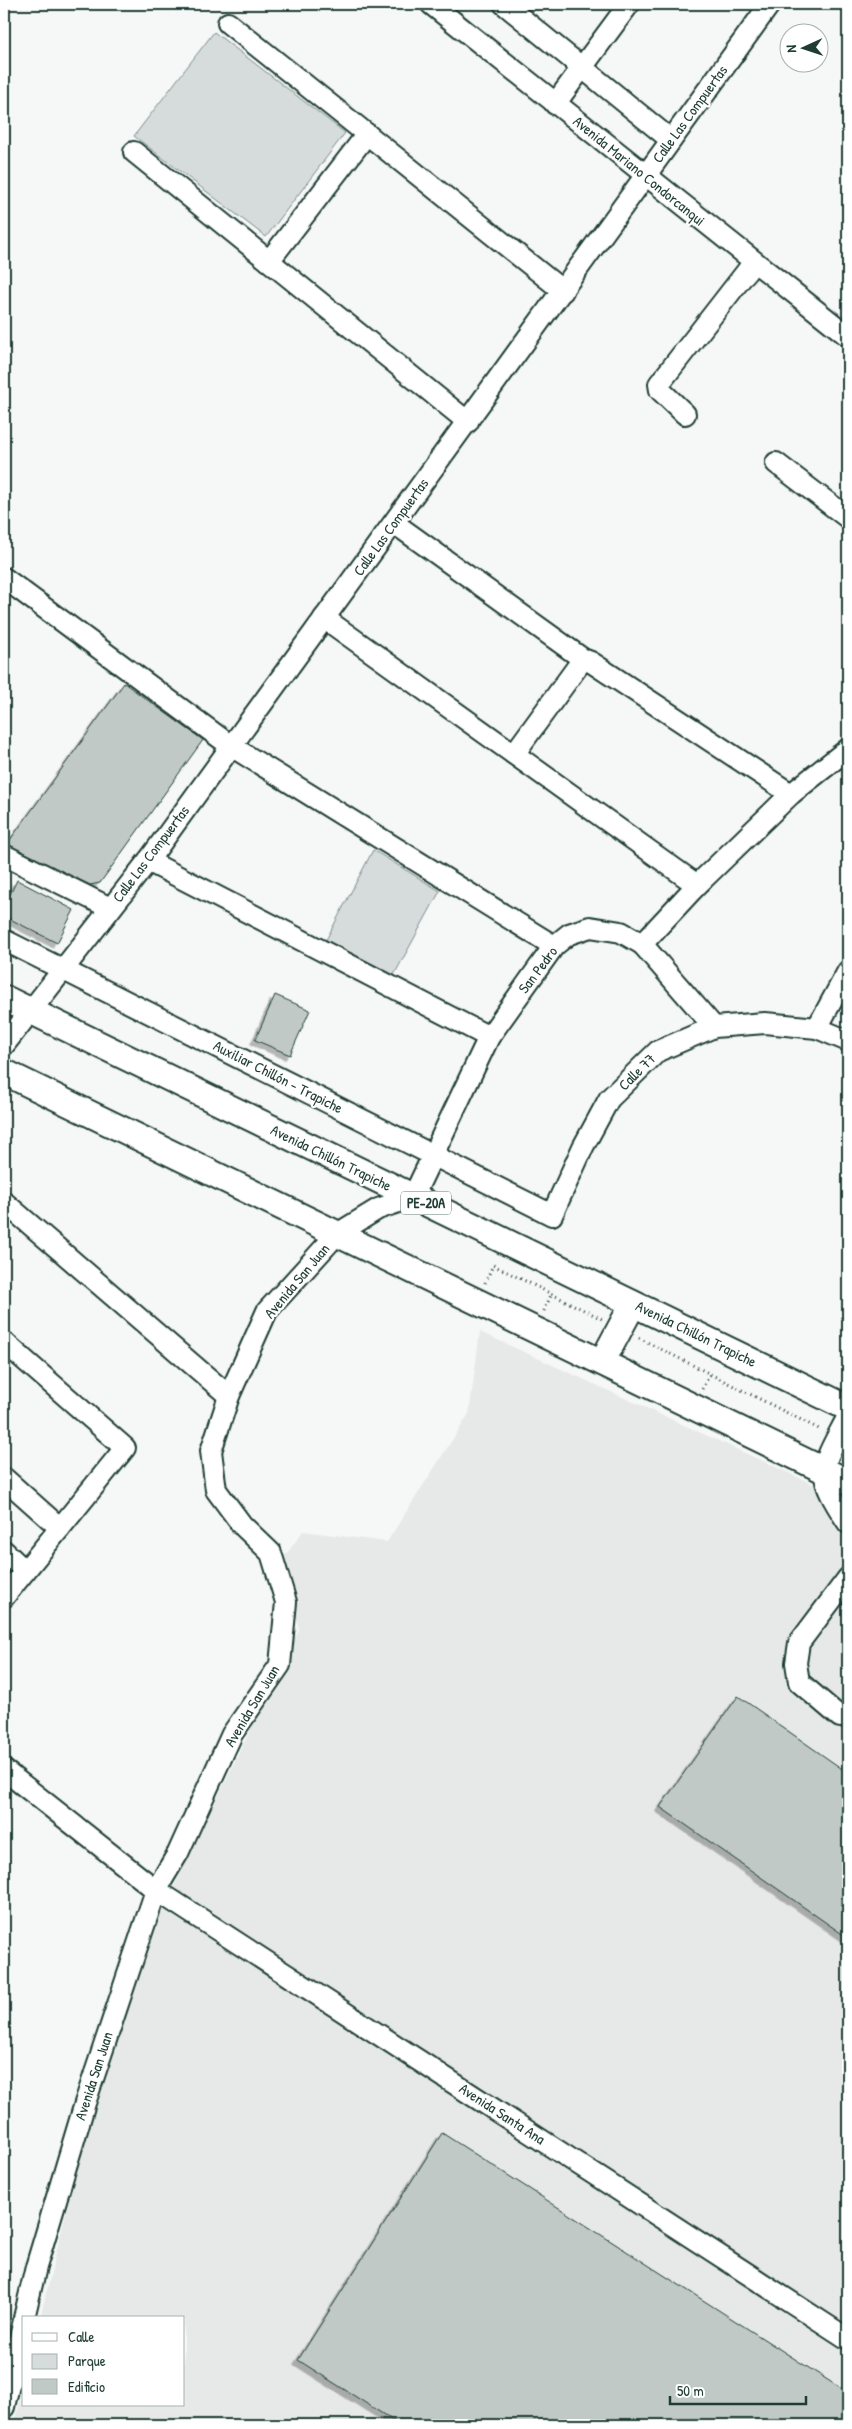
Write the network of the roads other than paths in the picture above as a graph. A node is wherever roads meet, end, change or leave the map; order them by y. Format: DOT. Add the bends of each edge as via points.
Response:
graph roads {
  1 [pos="431,4"];
  2 [pos="504,4"];
  3 [pos="629,4"];
  4 [pos="770,4"];
  5 [pos="228,23"];
  6 [pos="582,68"];
  7 [pos="556,104"];
  8 [pos="367,134"];
  9 [pos="671,140"];
  10 [pos="134,152"];
  11 [pos="645,176"];
  12 [pos="269,261"];
  13 [pos="754,262"];
  14 [pos="564,291"];
  15 [pos="848,336"];
  16 [pos="685,414"];
  17 [pos="468,422"];
  18 [pos="776,463"];
  19 [pos="848,518"];
  20 [pos="394,523"];
  21 [pos="4,578"];
  22 [pos="324,618"];
  23 [pos="583,659"];
  24 [pos="231,746"];
  25 [pos="848,749"];
  26 [pos="514,754"];
  27 [pos="791,794"];
  28 [pos="4,855"];
  29 [pos="148,861"];
  30 [pos="697,885"];
  31 [pos="110,908"];
  32 [pos="4,940"];
  33 [pos="642,944"];
  34 [pos="554,946"];
  35 [pos="63,969"];
  36 [pos="848,971"];
  37 [pos="4,998"];
  38 [pos="30,1011"];
  39 [pos="714,1027"];
  40 [pos="817,1028"];
  41 [pos="489,1037"];
  42 [pos="848,1041"];
  43 [pos="4,1045"];
  44 [pos="4,1072"];
  45 [pos="433,1156"];
  46 [pos="413,1197"];
  47 [pos="4,1202"];
  48 [pos="552,1215"];
  49 [pos="337,1234"];
  50 [pos="633,1304"];
  51 [pos="4,1342"];
  52 [pos="602,1362"];
  53 [pos="228,1396"];
  54 [pos="848,1408"];
  55 [pos="848,1416"];
  56 [pos="824,1470"];
  57 [pos="4,1478"];
  58 [pos="848,1482"];
  59 [pos="848,1523"];
  60 [pos="60,1528"];
  61 [pos="4,1551"];
  62 [pos="25,1571"];
  63 [pos="848,1578"];
  64 [pos="4,1597"];
  65 [pos="840,1717"];
  66 [pos="4,1770"];
  67 [pos="156,1890"];
  68 [pos="25,2316"];
  69 [pos="22,2328"];
  70 [pos="848,2339"];
  71 [pos="4,2407"];
  1 -- 7 [label="street, Avenida Mariano Condorcanqui"];
  2 -- 6 [label="street"];
  3 -- 6 [label="street"];
  4 -- 9 [label="street, Calle Las Compuertas"];
  5 -- 8 [label="street"];
  6 -- 7 [label="street"];
  6 -- 9 [label="street"];
  7 -- 11 [label="street, Avenida Mariano Condorcanqui"];
  8 -- 12 [label="street"];
  8 -- 14 [label="street"];
  9 -- 11 [label="street, Calle Las Compuertas"];
  10 -- 12 [label="street"];
  11 -- 13 [label="street, Avenida Mariano Condorcanqui"];
  11 -- 14 [label="street, Calle Las Compuertas"];
  12 -- 17 [label="street"];
  13 -- 15 [label="street, Avenida Mariano Condorcanqui"];
  13 -- 16 [label="street" via="659,384 660,390"];
  14 -- 17 [label="street, Calle Las Compuertas"];
  17 -- 20 [label="street, Calle Las Compuertas"];
  18 -- 19 [label="street"];
  20 -- 22 [label="street, Calle Las Compuertas"];
  20 -- 23 [label="street"];
  21 -- 24 [label="street"];
  22 -- 24 [label="street, Calle Las Compuertas"];
  22 -- 26 [label="street"];
  23 -- 26 [label="street"];
  23 -- 27 [label="street"];
  24 -- 29 [label="street, Calle Las Compuertas"];
  24 -- 34 [label="street"];
  25 -- 27 [label="street"];
  26 -- 30 [label="street"];
  27 -- 30 [label="street"];
  28 -- 31 [label="street"];
  29 -- 31 [label="street, Calle Las Compuertas"];
  29 -- 41 [label="street"];
  30 -- 33 [label="street"];
  31 -- 35 [label="street, Calle Las Compuertas"];
  32 -- 35 [label="street, Auxiliar Chillón - Trapiche"];
  33 -- 34 [label="street, San Pedro" via="621,932 590,927 569,934"];
  33 -- 39 [label="street, San Pedro"];
  34 -- 41 [label="street, San Pedro"];
  35 -- 38 [label="street, Calle Las Compuertas"];
  35 -- 45 [label="street, Auxiliar Chillón - Trapiche"];
  36 -- 40 [label="street"];
  37 -- 38 [label="main road, Avenida Chillón Trapiche / PE-20A"];
  38 -- 43 [label="street, Calle Las Compuertas"];
  38 -- 46 [label="main road, Avenida Chillón Trapiche / PE-20A"];
  39 -- 40 [label="street, Calle 77" via="765,1023"];
  39 -- 48 [label="street, Calle 77" via="658,1051 609,1099"];
  40 -- 42 [label="street, Calle 77"];
  41 -- 45 [label="street, San Pedro"];
  44 -- 49 [label="main road"];
  45 -- 46 [label="street, San Pedro"];
  45 -- 48 [label="street, Auxiliar Chillón - Trapiche"];
  46 -- 49 [label="street, Avenida San Juan" via="378,1209"];
  46 -- 50 [label="main road, Avenida Chillón Trapiche / PE-20A"];
  47 -- 53 [label="street"];
  49 -- 52 [label="main road"];
  49 -- 53 [label="street, Avenida San Juan" via="267,1311"];
  50 -- 52 [label="main road"];
  50 -- 54 [label="main road, Avenida Chillón Trapiche / PE-20A"];
  51 -- 60 [label="street" via="125,1448"];
  52 -- 56 [label="main road"];
  53 -- 67 [label="street, Avenida San Juan" via="212,1451 216,1490 242,1525 271,1553 286,1602 280,1665 232,1734 178,1853"];
  55 -- 56 [label="street"];
  56 -- 58 [label="main road"];
  56 -- 59 [label="street" via="825,1484"];
  57 -- 60 [label="street"];
  60 -- 62 [label="street"];
  61 -- 62 [label="street"];
  62 -- 64 [label="street"];
  63 -- 65 [label="street" via="799,1643 796,1663 799,1682"];
  66 -- 67 [label="street, Avenida Santa Ana"];
  67 -- 68 [label="street, Avenida San Juan" via="85,2104 36,2267"];
  67 -- 70 [label="street, Avenida Santa Ana"];
  69 -- 71 [label="street, Avenida San Juan"];
}
